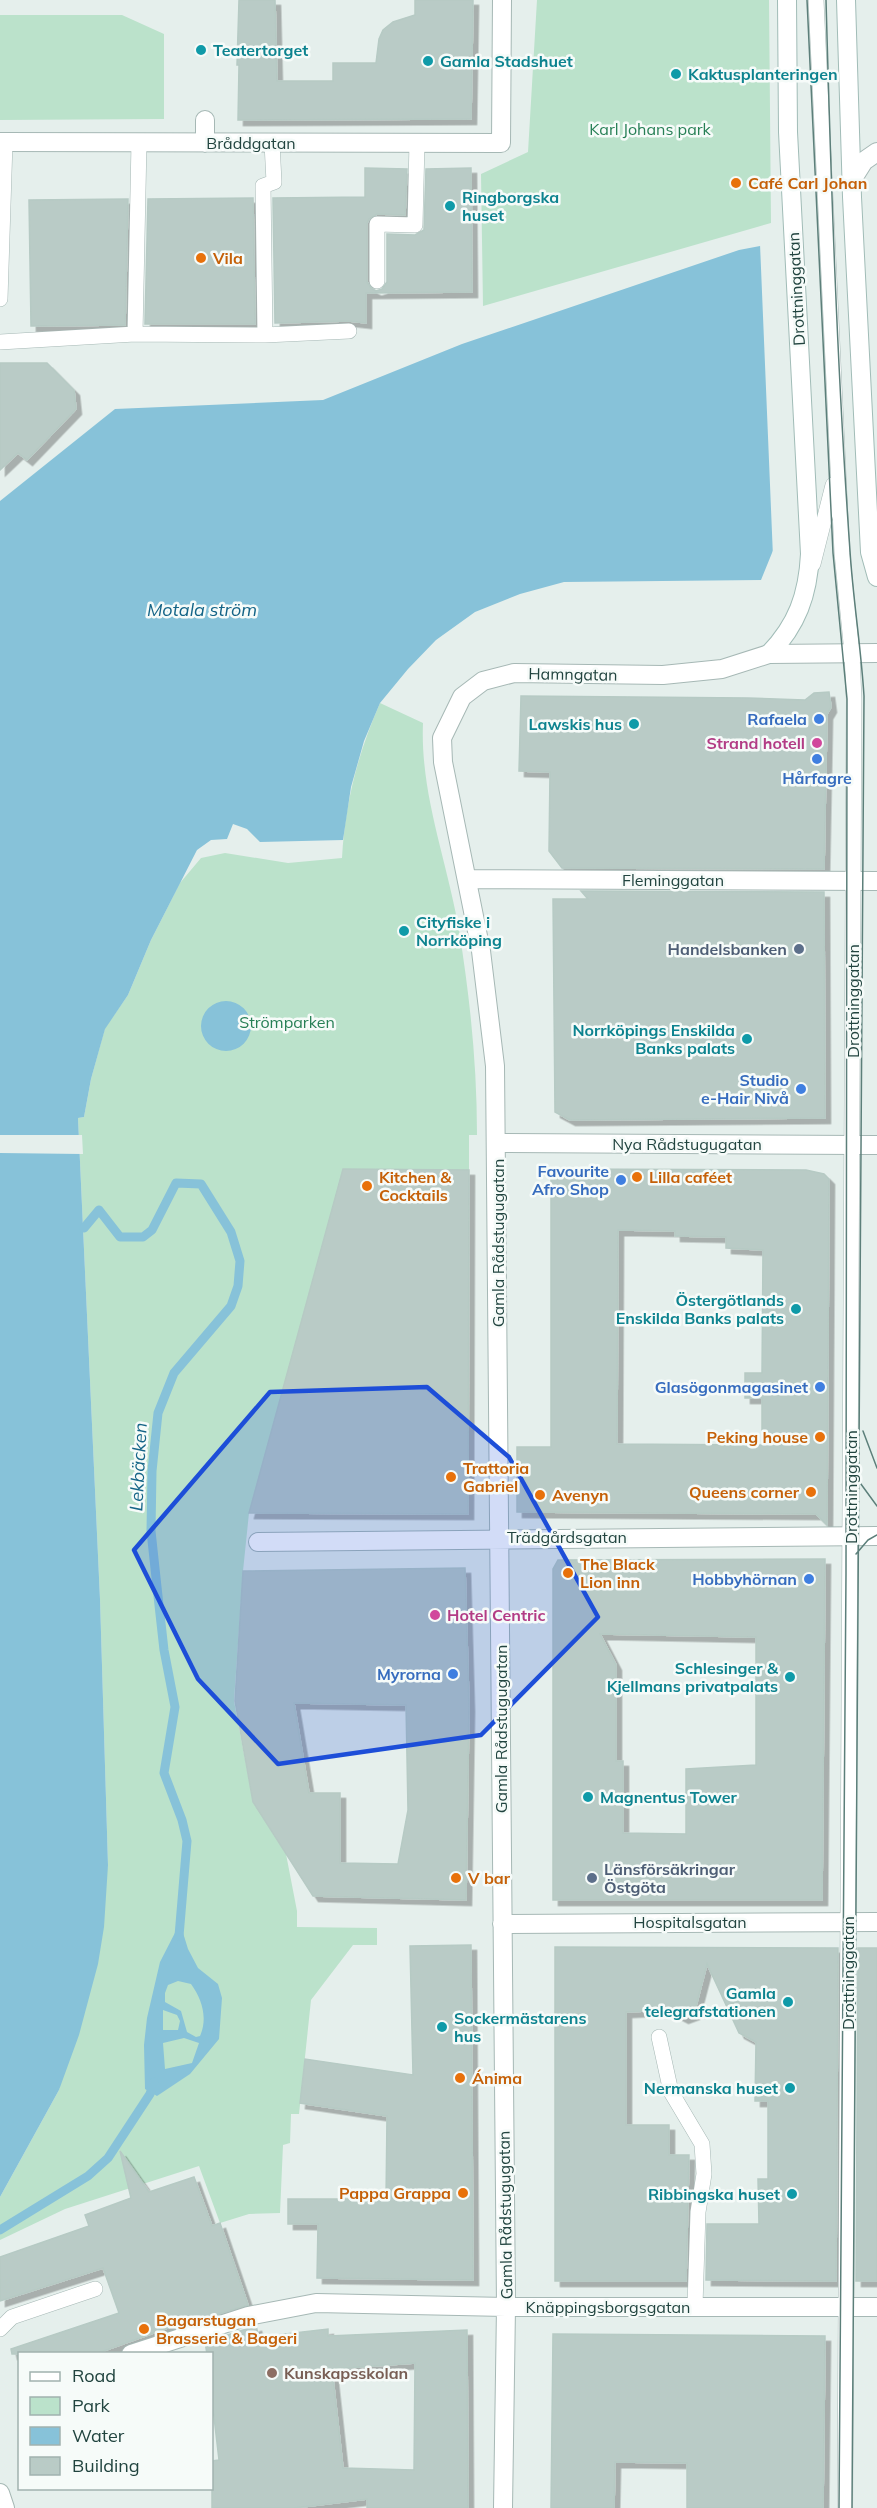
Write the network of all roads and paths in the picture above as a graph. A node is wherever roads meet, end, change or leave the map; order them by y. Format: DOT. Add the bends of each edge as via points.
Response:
graph roads {
  1 [pos="502,0"];
  2 [pos="787,0"];
  3 [pos="816,0"];
  4 [pos="846,0"];
  5 [pos="205,120"];
  6 [pos="3,142"];
  7 [pos="139,143"];
  8 [pos="205,143"];
  9 [pos="272,143"];
  10 [pos="417,143"];
  11 [pos="877,152"];
  12 [pos="852,188"];
  13 [pos="377,281"];
  14 [pos="0,299"];
  15 [pos="349,331"];
  16 [pos="135,334"];
  17 [pos="265,335"];
  18 [pos="0,342"];
  19 [pos="837,468"];
  20 [pos="813,554"];
  21 [pos="877,577"];
  22 [pos="877,652"];
  23 [pos="852,653"];
  24 [pos="769,654"];
  25 [pos="468,879"];
  26 [pos="854,881"];
  27 [pos="877,881"];
  28 [pos="497,1143"];
  29 [pos="863,1144"];
  30 [pos="851,1536"];
  31 [pos="877,1536"];
  32 [pos="500,1538"];
  33 [pos="258,1542"];
  34 [pos="848,1921"];
  35 [pos="877,1922"];
  36 [pos="502,1924"];
  37 [pos="659,2037"];
  38 [pos="95,2289"];
  39 [pos="695,2306"];
  40 [pos="506,2307"];
  41 [pos="846,2307"];
  42 [pos="877,2307"];
  43 [pos="0,2329"];
  44 [pos="136,2352"];
  45 [pos="0,2493"];
  46 [pos="5,2508"];
  47 [pos="503,2508"];
  48 [pos="845,2508"];
  1 -- 10 [label="street, Bråddgatan" via="501,143"];
  2 -- 20 [label="street, Drottninggatan" via="788,132"];
  3 -- 19 [label="lane, Drottninggatan"];
  4 -- 12 [label="street"];
  5 -- 8 [label="street"];
  6 -- 7 [label="street, Bråddgatan"];
  6 -- 14 [label="lane"];
  7 -- 8 [label="street, Bråddgatan"];
  7 -- 16 [label="lane"];
  8 -- 9 [label="street, Bråddgatan"];
  9 -- 10 [label="street, Bråddgatan"];
  9 -- 17 [label="lane" via="274,182 263,186"];
  10 -- 13 [label="lane" via="415,225 377,224"];
  11 -- 12 [label="street" via="864,161"];
  12 -- 21 [label="street" via="870,552"];
  15 -- 17 [label="lane"];
  16 -- 17 [label="lane"];
  16 -- 18 [label="lane"];
  19 -- 20 [label="lane, Drottninggatan"];
  19 -- 23 [label="lane, Drottninggatan"];
  20 -- 24 [label="street, Drottninggatan" via="796,616 786,636"];
  22 -- 23 [label="street, Hamngatan"];
  23 -- 24 [label="street, Hamngatan"];
  23 -- 26 [label="lane, Drottninggatan"];
  24 -- 25 [label="street, Hamngatan" via="722,669 663,675 514,673 476,686 462,697 442,738 447,790"];
  25 -- 26 [label="street, Fleminggatan"];
  25 -- 28 [label="street, Gamla Rådstugugatan" via="482,951 495,1066"];
  26 -- 27 [label="street, Fleminggatan"];
  26 -- 29 [label="lane, Drottninggatan"];
  28 -- 29 [label="street, Nya Rådstugugatan"];
  28 -- 32 [label="street, Gamla Rådstugugatan"];
  29 -- 30 [label="lane, Drottninggatan"];
  30 -- 31 [label="street, Trädgårdsgatan"];
  30 -- 32 [label="street, Trädgårdsgatan"];
  30 -- 34 [label="lane, Drottninggatan"];
  32 -- 33 [label="street, Trädgårdsgatan"];
  32 -- 36 [label="street, Gamla Rådstugugatan"];
  34 -- 35 [label="street, Hospitalsgatan"];
  34 -- 36 [label="street, Hospitalsgatan"];
  34 -- 41 [label="lane, Drottninggatan"];
  36 -- 40 [label="street, Gamla Rådstugugatan"];
  37 -- 39 [label="lane" via="671,2092 702,2144 704,2174 698,2212"];
  38 -- 43 [label="lane" via="12,2317"];
  39 -- 40 [label="street, Knäppingsborgsgatan"];
  39 -- 41 [label="street, Knäppingsborgsgatan"];
  40 -- 44 [label="street, Knäppingsborgsgatan" via="316,2303 248,2316"];
  40 -- 47 [label="street, Gamla Rådstugugatan"];
  41 -- 42 [label="street, Knäppingsborgsgatan"];
  41 -- 48 [label="lane, Drottninggatan"];
  45 -- 46 [label="street"];
}
